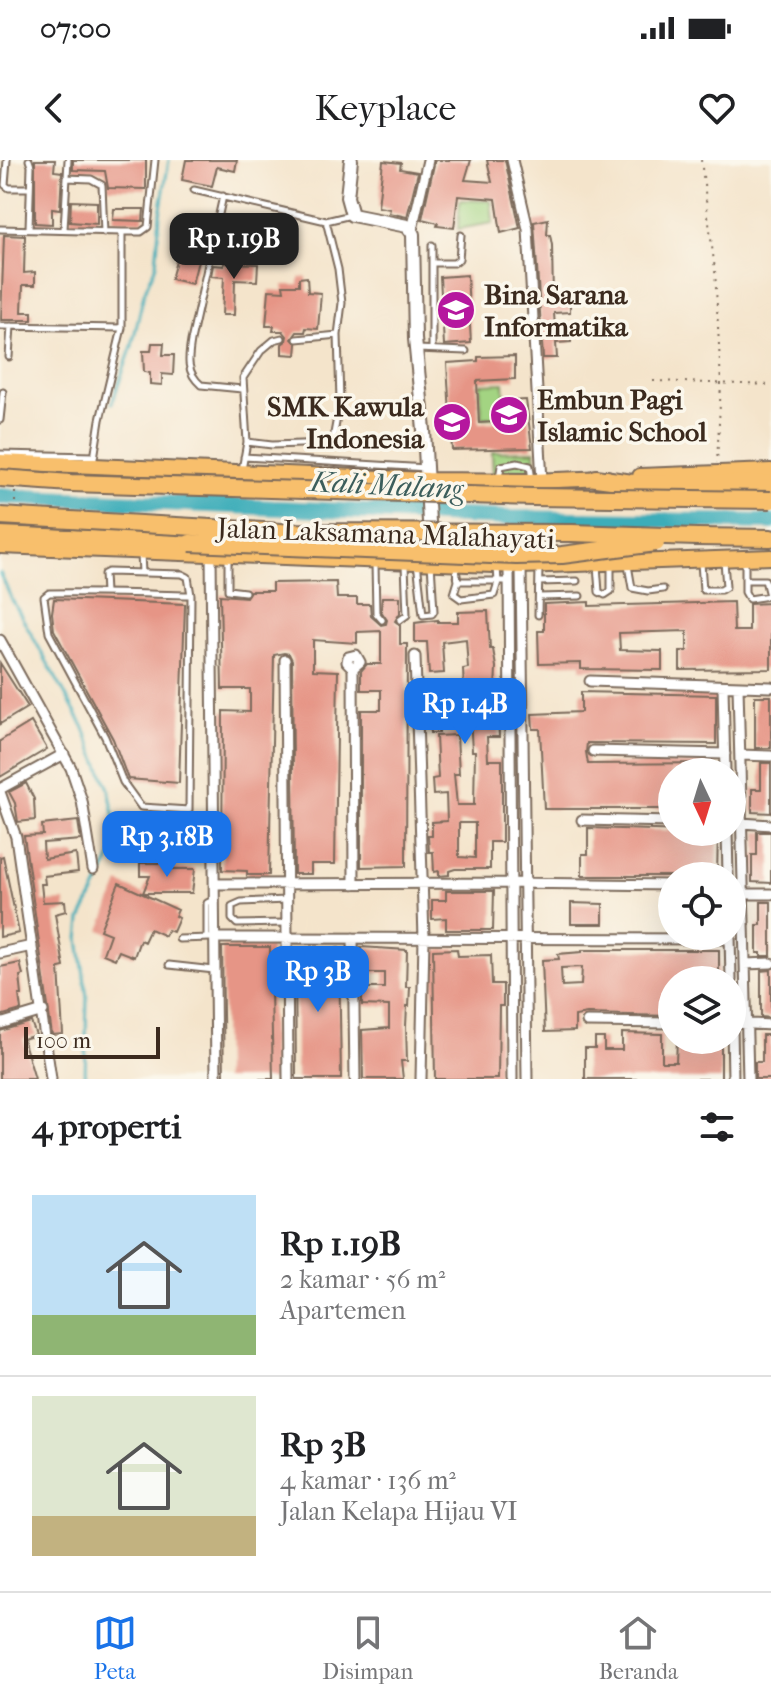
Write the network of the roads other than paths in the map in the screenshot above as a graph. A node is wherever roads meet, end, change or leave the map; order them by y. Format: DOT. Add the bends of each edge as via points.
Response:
graph roads {
  1 [pos="7,160"];
  2 [pos="29,160"];
  3 [pos="68,160"];
  4 [pos="155,160"];
  5 [pos="351,160"];
  6 [pos="428,160"];
  7 [pos="512,160"];
  8 [pos="67,178"];
  9 [pos="29,188"];
  10 [pos="194,190"];
  11 [pos="223,196"];
  12 [pos="352,215"];
  13 [pos="326,221"];
  14 [pos="29,228"];
  15 [pos="0,229"];
  16 [pos="64,229"];
  17 [pos="412,230"];
  18 [pos="122,232"];
  19 [pos="104,233"];
  20 [pos="461,235"];
  21 [pos="432,245"];
  22 [pos="432,263"];
  23 [pos="0,326"];
  24 [pos="11,326"];
  25 [pos="122,328"];
  26 [pos="338,335"];
  27 [pos="282,338"];
  28 [pos="297,339"];
  29 [pos="416,349"];
  30 [pos="432,349"];
  31 [pos="466,351"];
  32 [pos="9,357"];
  33 [pos="242,389"];
  34 [pos="3,392"];
  35 [pos="0,420"];
  36 [pos="247,442"];
  37 [pos="0,454"];
  38 [pos="0,462"];
  39 [pos="94,462"];
  40 [pos="243,465"];
  41 [pos="771,471"];
  42 [pos="427,474"];
  43 [pos="0,478"];
  44 [pos="596,478"];
  45 [pos="537,481"];
  46 [pos="771,484"];
  47 [pos="771,500"];
  48 [pos="8,517"];
  49 [pos="0,535"];
  50 [pos="697,537"];
  51 [pos="771,538"];
  52 [pos="0,546"];
  53 [pos="141,551"];
  54 [pos="211,553"];
  55 [pos="228,553"];
  56 [pos="724,557"];
  57 [pos="745,557"];
  58 [pos="771,557"];
  59 [pos="701,558"];
  60 [pos="375,560"];
  61 [pos="417,561"];
  62 [pos="628,561"];
  63 [pos="455,563"];
  64 [pos="604,563"];
  65 [pos="539,565"];
  66 [pos="509,569"];
  67 [pos="142,573"];
  68 [pos="745,580"];
  69 [pos="458,581"];
  70 [pos="577,581"];
  71 [pos="498,582"];
  72 [pos="539,582"];
  73 [pos="663,589"];
  74 [pos="245,592"];
  75 [pos="105,593"];
  76 [pos="191,595"];
  77 [pos="580,596"];
  78 [pos="539,597"];
  79 [pos="538,615"];
  80 [pos="382,620"];
  81 [pos="400,620"];
  82 [pos="510,639"];
  83 [pos="522,639"];
  84 [pos="0,640"];
  85 [pos="415,656"];
  86 [pos="285,660"];
  87 [pos="353,668"];
  88 [pos="590,681"];
  89 [pos="723,686"];
  90 [pos="738,686"];
  91 [pos="771,687"];
  92 [pos="593,751"];
  93 [pos="64,754"];
  94 [pos="725,754"];
  95 [pos="740,755"];
  96 [pos="771,756"];
  97 [pos="725,758"];
  98 [pos="740,758"];
  99 [pos="0,791"];
  100 [pos="582,820"];
  101 [pos="658,822"];
  102 [pos="746,823"];
  103 [pos="771,825"];
  104 [pos="93,869"];
  105 [pos="423,883"];
  106 [pos="511,883"];
  107 [pos="525,883"];
  108 [pos="215,884"];
  109 [pos="286,884"];
  110 [pos="354,884"];
  111 [pos="658,885"];
  112 [pos="746,894"];
  113 [pos="771,894"];
  114 [pos="286,900"];
  115 [pos="287,923"];
  116 [pos="211,938"];
  117 [pos="287,938"];
  118 [pos="353,938"];
  119 [pos="424,938"];
  120 [pos="511,938"];
  121 [pos="526,938"];
  122 [pos="658,938"];
  123 [pos="179,939"];
  124 [pos="32,946"];
  125 [pos="745,950"];
  126 [pos="0,953"];
  127 [pos="771,963"];
  128 [pos="745,964"];
  129 [pos="169,965"];
  130 [pos="215,970"];
  131 [pos="43,1011"];
  132 [pos="587,1022"];
  133 [pos="658,1023"];
  134 [pos="0,1024"];
  135 [pos="747,1024"];
  136 [pos="771,1025"];
  137 [pos="733,1054"];
  138 [pos="51,1079"];
  139 [pos="216,1079"];
  140 [pos="288,1079"];
  141 [pos="355,1079"];
  142 [pos="421,1079"];
  143 [pos="512,1079"];
  144 [pos="527,1079"];
  145 [pos="733,1079"];
  146 [pos="748,1079"];
  1 -- 9 [label="lane" via="5,185"];
  2 -- 9 [label="lane"];
  3 -- 8 [label="lane"];
  4 -- 18 [label="lane" via="148,227"];
  5 -- 12 [label="street" via="347,197"];
  6 -- 17 [label="street"];
  7 -- 45 [label="street" via="528,229"];
  8 -- 16 [label="lane"];
  8 -- 19 [label="lane" via="102,185"];
  9 -- 14 [label="lane"];
  10 -- 11 [label="lane"];
  11 -- 13 [label="lane"];
  11 -- 33 [label="lane" via="189,365 201,385"];
  12 -- 13 [label="lane"];
  12 -- 17 [label="street"];
  13 -- 26 [label="lane" via="341,292"];
  14 -- 15 [label="lane"];
  14 -- 16 [label="lane"];
  16 -- 19 [label="lane"];
  17 -- 29 [label="street"];
  18 -- 19 [label="lane"];
  18 -- 25 [label="lane"];
  20 -- 22 [label="lane" via="459,259"];
  21 -- 22 [label="lane"];
  22 -- 30 [label="lane"];
  23 -- 24 [label="lane"];
  24 -- 25 [label="lane"];
  24 -- 32 [label="lane"];
  25 -- 39 [label="lane"];
  26 -- 28 [label="lane"];
  26 -- 36 [label="lane" via="340,401 330,443"];
  27 -- 33 [label="lane" via="251,362"];
  29 -- 30 [label="lane"];
  29 -- 42 [label="street"];
  30 -- 31 [label="lane"];
  33 -- 36 [label="lane"];
  34 -- 35 [label="lane"];
  36 -- 40 [label="lane"];
  37 -- 39 [label="lane"];
  38 -- 39 [label="main road"];
  39 -- 40 [label="main road"];
  40 -- 42 [label="main road"];
  41 -- 44 [label="main road"];
  42 -- 45 [label="main road"];
  42 -- 61 [label="street" via="430,544"];
  43 -- 47 [label="highway, bridge"];
  44 -- 45 [label="main road"];
  44 -- 46 [label="highway"];
  48 -- 50 [label="highway, bridge" via="282,532"];
  49 -- 50 [label="highway, bridge" via="516,556"];
  50 -- 51 [label="highway"];
  52 -- 53 [label="main road, Jalan Laksamana Malahayati"];
  53 -- 54 [label="main road, Jalan Laksamana Malahayati"];
  53 -- 67 [label="lane"];
  54 -- 55 [label="main road, Jalan Laksamana Malahayati"];
  54 -- 108 [label="street"];
  55 -- 60 [label="main road, Jalan Laksamana Malahayati"];
  55 -- 74 [label="lane" via="228,590"];
  56 -- 57 [label="main road, Jalan Laksamana Malahayati"];
  56 -- 59 [label="main road, Jalan Laksamana Malahayati"];
  56 -- 59 [label="lane" via="726,587 706,591 701,586"];
  57 -- 58 [label="main road, Jalan Laksamana Malahayati"];
  57 -- 68 [label="lane"];
  59 -- 62 [label="main road, Jalan Laksamana Malahayati"];
  60 -- 61 [label="main road, Jalan Laksamana Malahayati"];
  60 -- 80 [label="lane" via="376,613"];
  61 -- 61 [label="lane" via="434,611 432,614 421,612"];
  61 -- 63 [label="main road, Jalan Laksamana Malahayati"];
  61 -- 81 [label="lane" via="407,615"];
  62 -- 64 [label="main road, Jalan Laksamana Malahayati"];
  62 -- 73 [label="lane" via="632,588"];
  63 -- 66 [label="main road, Jalan Laksamana Malahayati"];
  63 -- 69 [label="lane"];
  64 -- 64 [label="lane" via="611,591 605,595 599,592"];
  64 -- 65 [label="main road, Jalan Laksamana Malahayati"];
  65 -- 66 [label="main road, Jalan Laksamana Malahayati"];
  65 -- 72 [label="lane"];
  66 -- 71 [label="lane"];
  66 -- 71 [label="lane"];
  66 -- 82 [label="street"];
  66 -- 83 [label="street"];
  67 -- 75 [label="lane" via="106,573"];
  67 -- 76 [label="lane" via="186,575"];
  68 -- 68 [label="lane" via="749,599 769,596 765,580"];
  69 -- 71 [label="lane"];
  69 -- 71 [label="lane" via="454,594 461,599 491,597"];
  70 -- 72 [label="lane"];
  72 -- 78 [label="lane"];
  75 -- 76 [label="lane"];
  75 -- 76 [label="lane" via="46,594 49,633 136,803 189,810"];
  77 -- 78 [label="lane"];
  78 -- 79 [label="lane"];
  82 -- 83 [label="street"];
  82 -- 106 [label="street"];
  83 -- 107 [label="street"];
  84 -- 93 [label="street"];
  85 -- 105 [label="street"];
  86 -- 109 [label="street"];
  87 -- 110 [label="street"];
  88 -- 89 [label="street"];
  89 -- 90 [label="street"];
  89 -- 94 [label="street"];
  90 -- 91 [label="street"];
  90 -- 95 [label="street"];
  92 -- 94 [label="street"];
  93 -- 99 [label="street"];
  93 -- 104 [label="street" via="82,801"];
  94 -- 97 [label="street"];
  95 -- 96 [label="street"];
  95 -- 98 [label="street"];
  99 -- 124 [label="street" via="16,837"];
  100 -- 101 [label="street"];
  102 -- 103 [label="street"];
  105 -- 106 [label="street"];
  105 -- 110 [label="street"];
  105 -- 119 [label="street"];
  106 -- 107 [label="street"];
  106 -- 120 [label="street"];
  107 -- 111 [label="street"];
  107 -- 121 [label="street"];
  108 -- 109 [label="street"];
  108 -- 116 [label="street"];
  109 -- 110 [label="street"];
  109 -- 114 [label="street"];
  112 -- 113 [label="street"];
  114 -- 115 [label="street"];
  114 -- 115 [label="lane" via="235,903 232,919 242,925"];
  115 -- 117 [label="street"];
  116 -- 117 [label="street"];
  116 -- 123 [label="lane"];
  116 -- 130 [label="street"];
  117 -- 118 [label="street"];
  117 -- 140 [label="street"];
  118 -- 119 [label="street"];
  118 -- 141 [label="street"];
  119 -- 120 [label="street"];
  119 -- 142 [label="street"];
  120 -- 121 [label="street"];
  120 -- 143 [label="street"];
  121 -- 122 [label="street"];
  121 -- 144 [label="street"];
  124 -- 126 [label="street"];
  124 -- 131 [label="street"];
  125 -- 128 [label="street"];
  127 -- 128 [label="street"];
  128 -- 135 [label="street"];
  129 -- 130 [label="lane"];
  130 -- 139 [label="street"];
  131 -- 134 [label="street"];
  131 -- 138 [label="street"];
  132 -- 133 [label="street"];
  135 -- 136 [label="street"];
  135 -- 146 [label="street"];
  137 -- 145 [label="street"];
}
